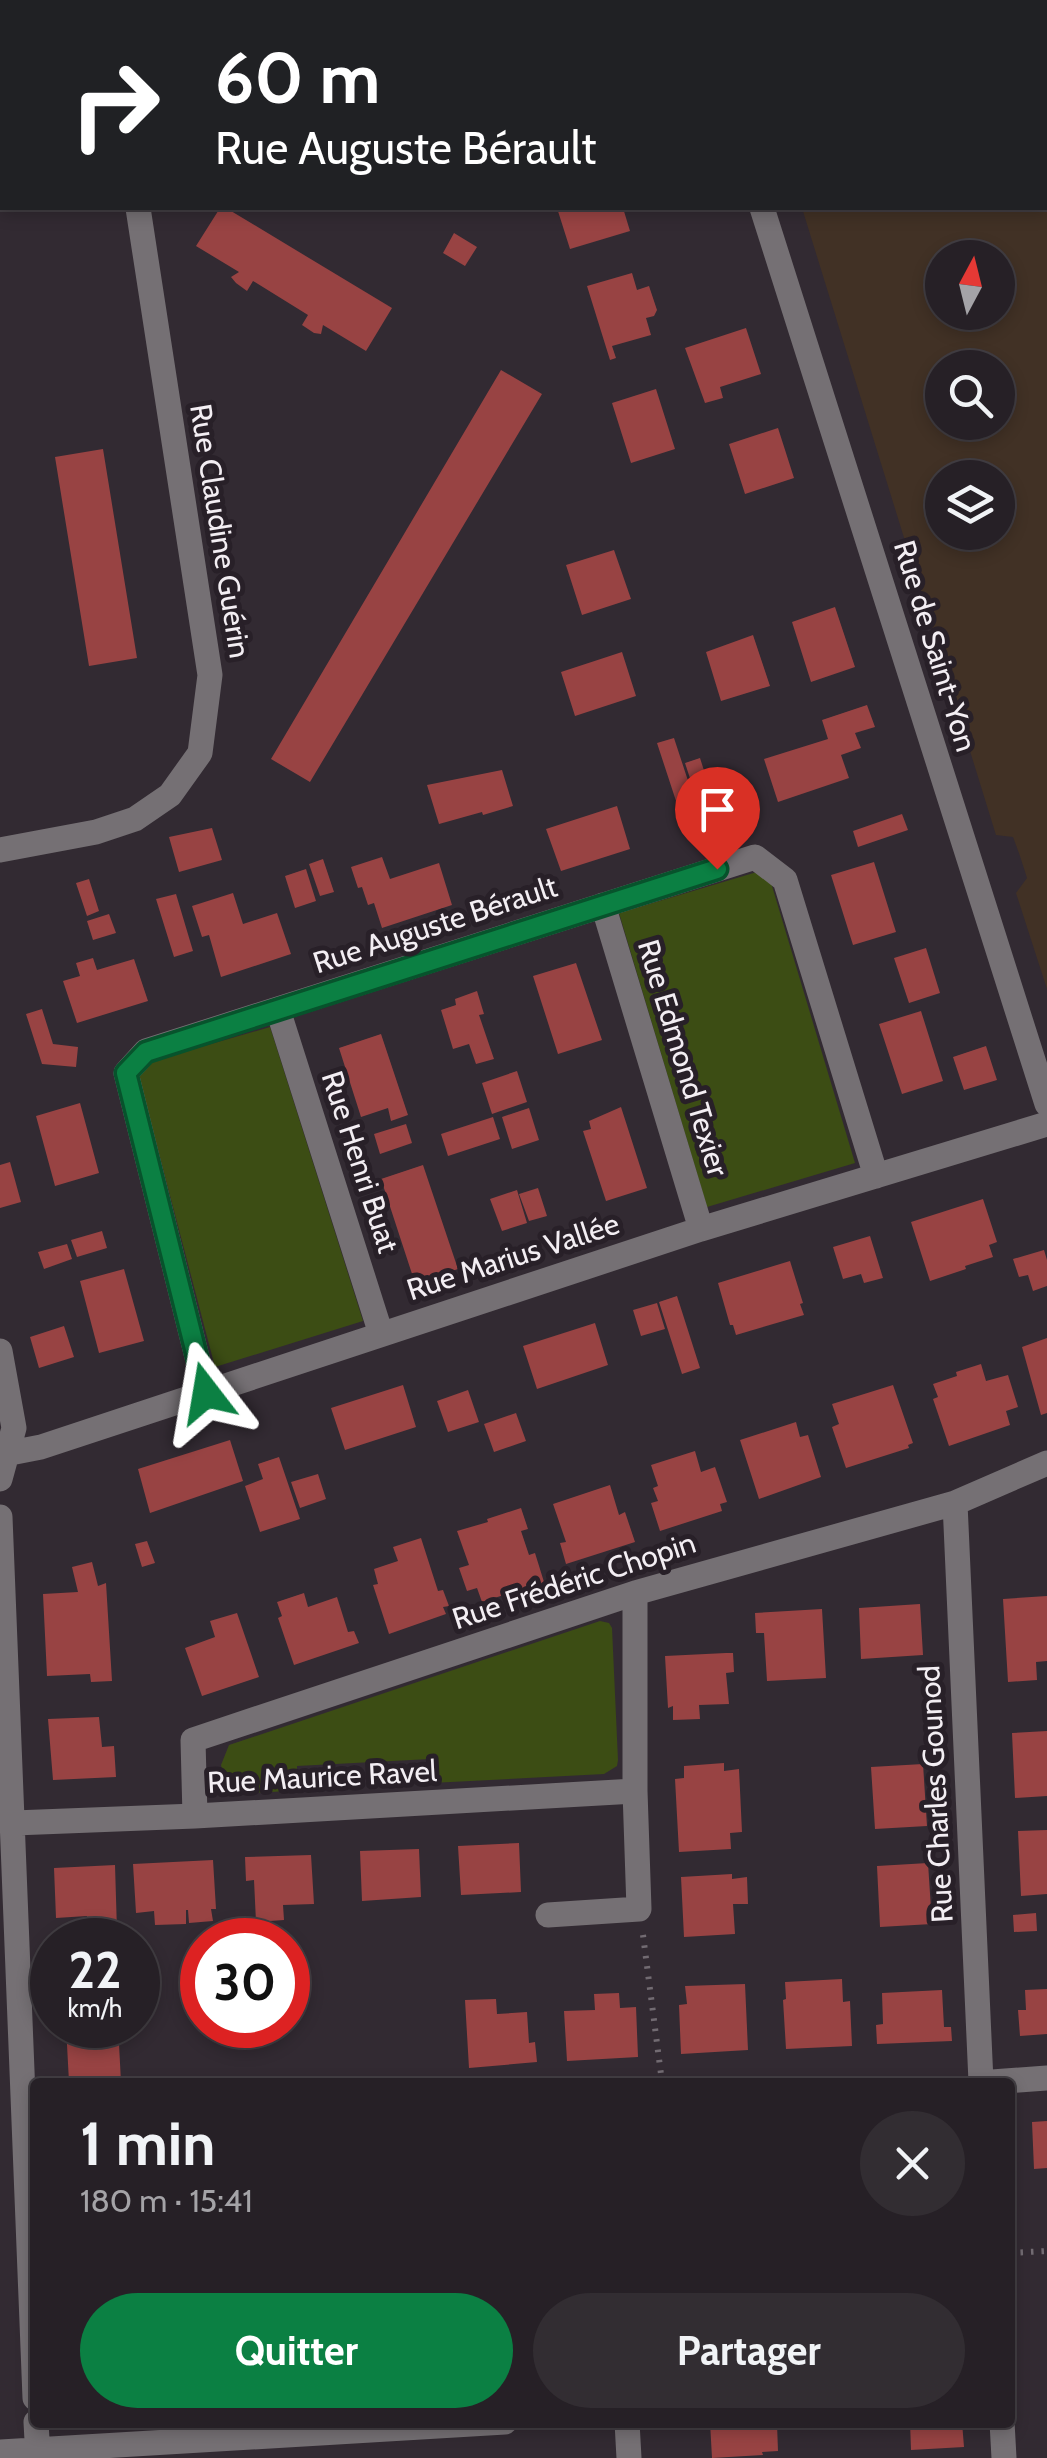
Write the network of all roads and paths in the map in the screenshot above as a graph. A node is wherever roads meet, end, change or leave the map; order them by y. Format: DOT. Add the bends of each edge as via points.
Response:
graph roads {
  1 [pos="138,210"];
  2 [pos="763,210"];
  3 [pos="0,850"];
  4 [pos="603,905"];
  5 [pos="278,1010"];
  6 [pos="1047,1104"];
  7 [pos="1047,1124"];
  8 [pos="876,1176"];
  9 [pos="701,1229"];
  10 [pos="381,1334"];
  11 [pos="0,1352"];
  12 [pos="206,1393"];
  13 [pos="4,1454"];
  14 [pos="1047,1463"];
  15 [pos="0,1479"];
  16 [pos="956,1503"];
  17 [pos="0,1517"];
  18 [pos="634,1593"];
  19 [pos="6,1792"];
  20 [pos="634,1792"];
  21 [pos="195,1816"];
  22 [pos="14,1824"];
  23 [pos="639,1909"];
  24 [pos="548,1915"];
  25 [pos="661,2078"];
  26 [pos="982,2078"];
  27 [pos="1047,2078"];
  28 [pos="1015,2080"];
  29 [pos="11,2137"];
  30 [pos="1015,2252"];
  31 [pos="1047,2252"];
  32 [pos="30,2344"];
  33 [pos="36,2428"];
  34 [pos="417,2428"];
  35 [pos="627,2428"];
  36 [pos="1002,2428"];
  37 [pos="0,2452"];
  38 [pos="38,2454"];
  39 [pos="629,2458"];
  40 [pos="1004,2458"];
  1 -- 3 [label="street, Rue Claudine Guérin" via="210,675 200,753 170,795 135,818"];
  2 -- 6 [label="street, Rue de Saint-Yon"];
  4 -- 5 [label="street, Rue Auguste Bérault"];
  4 -- 8 [label="street, Rue Auguste Bérault" via="755,857 785,880"];
  4 -- 9 [label="street, Rue Edmond Texier"];
  5 -- 10 [label="street, Rue Henri Buat"];
  5 -- 12 [label="street, Rue Auguste Bérault" via="146,1052 126,1073"];
  7 -- 8 [label="street, Rue Marius Vallée"];
  8 -- 9 [label="street, Rue Marius Vallée"];
  9 -- 10 [label="street, Rue Marius Vallée"];
  10 -- 12 [label="street, Rue Marius Vallée"];
  11 -- 13 [label="street" via="14,1428"];
  12 -- 13 [label="street, Rue Marius Vallée"];
  13 -- 15 [label="street"];
  14 -- 16 [label="street, Rue Frédéric Chopin"];
  16 -- 18 [label="street, Rue Frédéric Chopin"];
  16 -- 26 [label="street, Rue Charles Gounod"];
  17 -- 19 [label="street"];
  18 -- 20 [label="street"];
  18 -- 21 [label="street, Rue Frédéric Chopin" via="193,1740"];
  19 -- 22 [label="street"];
  20 -- 21 [label="street, Rue Maurice Ravel"];
  20 -- 23 [label="street"];
  21 -- 22 [label="street, Rue Maurice Ravel"];
  22 -- 29 [label="street"];
  23 -- 24 [label="street"];
  23 -- 25 [label="path"];
  27 -- 28 [label="street"];
  29 -- 32 [label="street"];
  30 -- 31 [label="path"];
  33 -- 38 [label="street"];
  34 -- 38 [label="street"];
  35 -- 39 [label="street"];
  36 -- 40 [label="street"];
  37 -- 38 [label="street"];
}
